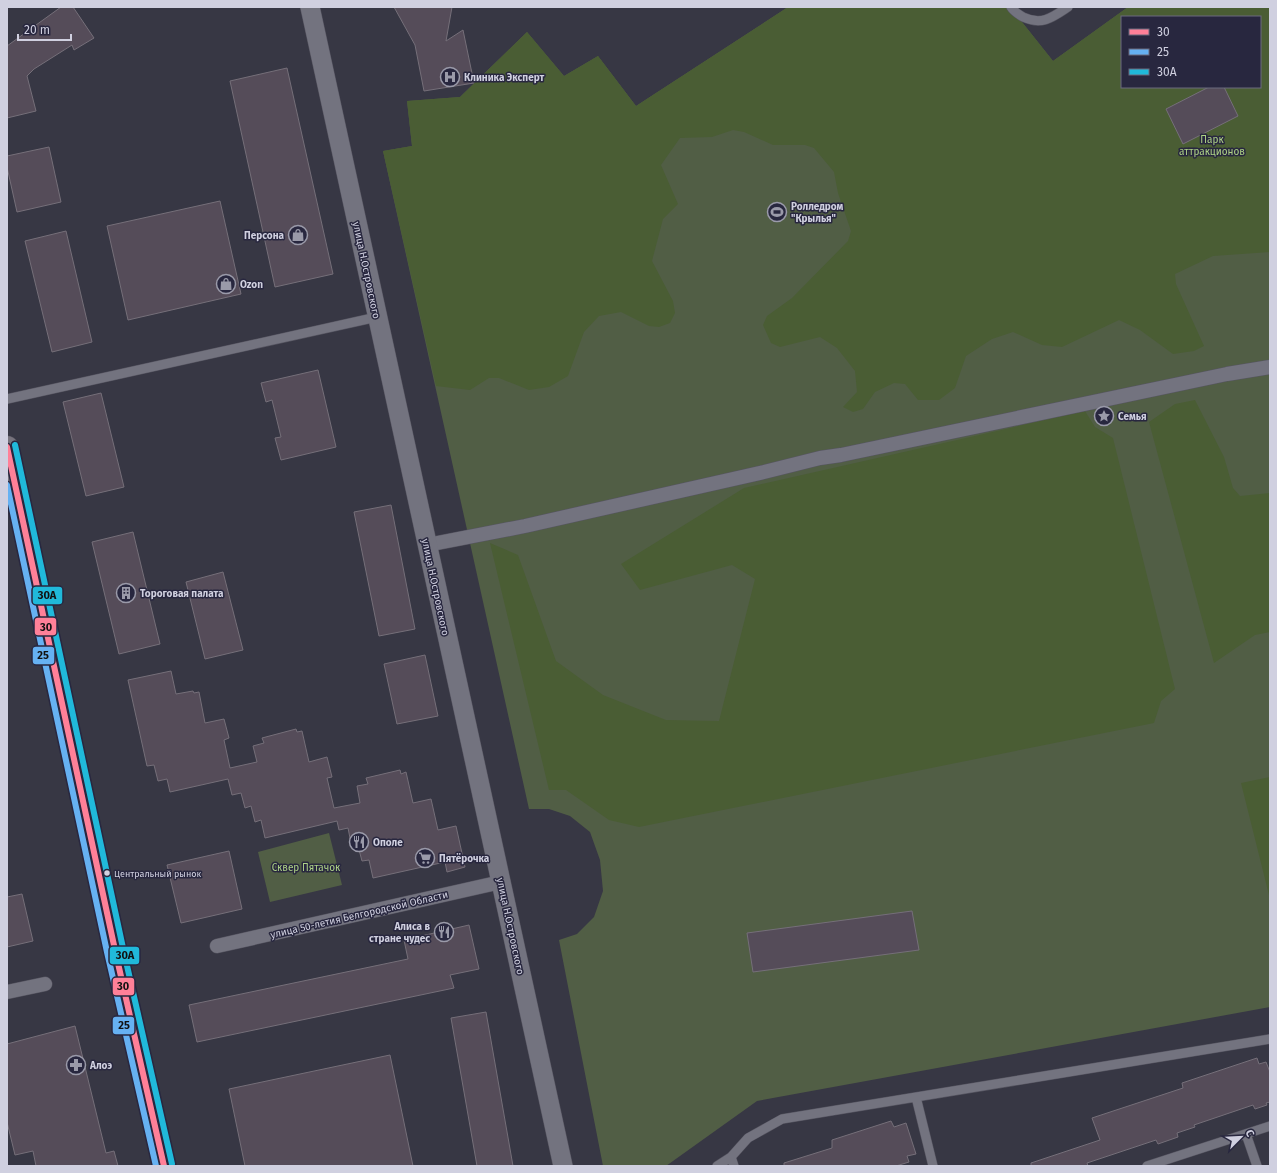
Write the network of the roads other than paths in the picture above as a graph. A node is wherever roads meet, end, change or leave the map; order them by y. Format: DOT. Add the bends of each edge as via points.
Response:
graph roads {
  1 [pos="310,7"];
  2 [pos="1011,7"];
  3 [pos="1068,7"];
  4 [pos="377,318"];
  5 [pos="1270,367"];
  6 [pos="7,399"];
  7 [pos="7,447"];
  8 [pos="427,545"];
  9 [pos="501,882"];
  10 [pos="218,946"];
  11 [pos="45,984"];
  12 [pos="7,992"];
  13 [pos="1270,1039"];
  14 [pos="916,1098"];
  15 [pos="1270,1126"];
  16 [pos="1246,1134"];
  17 [pos="730,1157"];
  18 [pos="164,1166"];
  19 [pos="564,1166"];
  20 [pos="717,1166"];
  21 [pos="734,1166"];
  22 [pos="933,1166"];
  23 [pos="1147,1166"];
  24 [pos="1256,1166"];
  1 -- 4 [label="street, улица Н.Островского"];
  2 -- 3 [label="lane" via="1014,12 1031,21 1044,21"];
  4 -- 6 [label="lane"];
  4 -- 8 [label="street, улица Н.Островского"];
  5 -- 8 [label="street" via="820,458 533,524"];
  7 -- 18 [label="main road"];
  8 -- 9 [label="street, улица Н.Островского"];
  9 -- 10 [label="street, улица 50-летия Белгородской Области"];
  9 -- 19 [label="street, улица Н.Островского"];
  11 -- 12 [label="street"];
  13 -- 14 [label="lane"];
  14 -- 17 [label="lane" via="782,1119 748,1138"];
  14 -- 22 [label="lane"];
  15 -- 16 [label="lane"];
  16 -- 23 [label="lane"];
  16 -- 24 [label="lane"];
  17 -- 20 [label="lane"];
  17 -- 21 [label="lane"];
}
